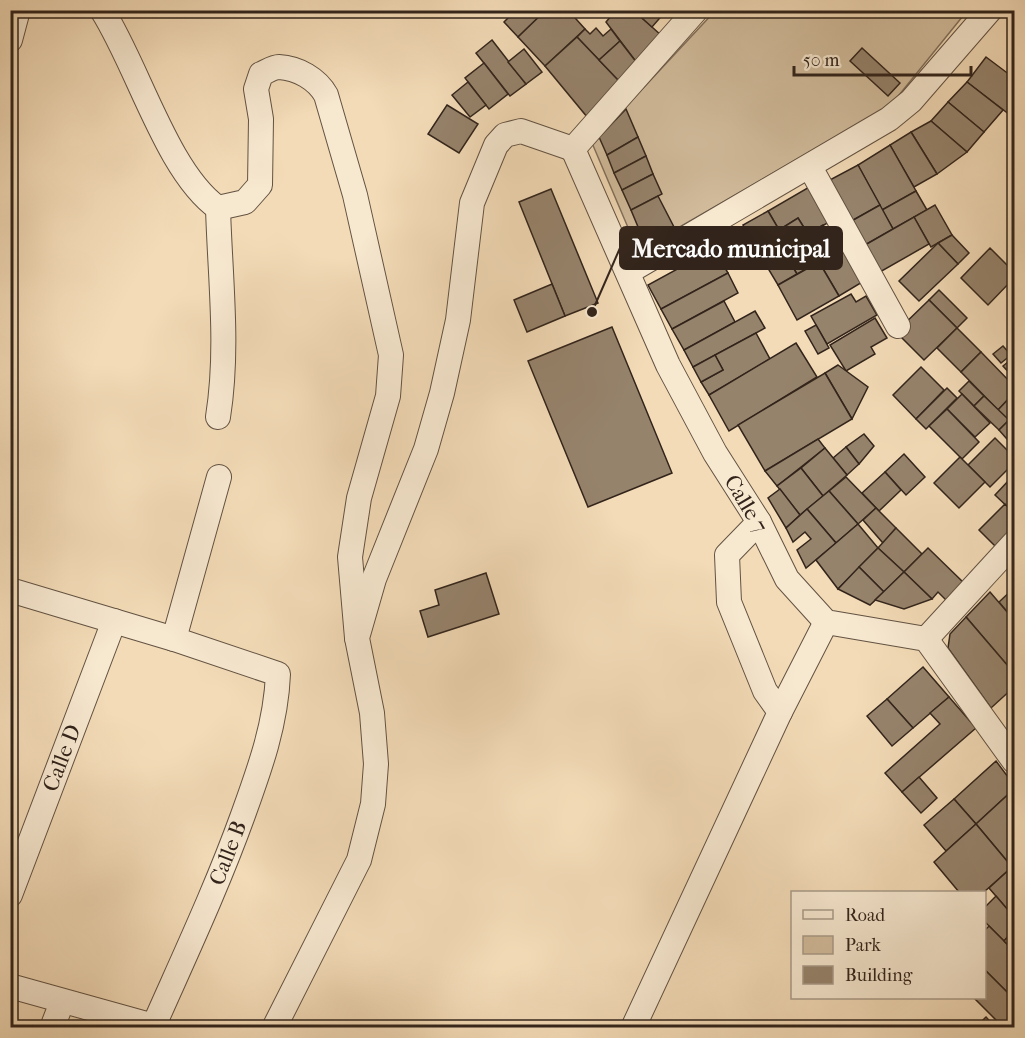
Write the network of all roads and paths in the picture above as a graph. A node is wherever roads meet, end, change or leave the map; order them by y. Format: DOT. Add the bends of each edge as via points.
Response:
graph roads {
  1 [pos="18,10"];
  2 [pos="102,10"];
  3 [pos="696,10"];
  4 [pos="990,10"];
  5 [pos="10,40"];
  6 [pos="573,149"];
  7 [pos="810,167"];
  8 [pos="218,208"];
  9 [pos="628,272"];
  10 [pos="898,326"];
  11 [pos="218,417"];
  12 [pos="219,477"];
  13 [pos="759,522"];
  14 [pos="1014,543"];
  15 [pos="10,590"];
  16 [pos="114,621"];
  17 [pos="826,622"];
  18 [pos="357,638"];
  19 [pos="174,639"];
  20 [pos="926,639"];
  21 [pos="780,712"];
  22 [pos="1014,761"];
  23 [pos="10,895"];
  24 [pos="10,986"];
  25 [pos="62,1002"];
  26 [pos="158,1026"];
  27 [pos="52,1028"];
  28 [pos="274,1028"];
  29 [pos="633,1028"];
  1 -- 5 [label="street"];
  2 -- 8 [label="street" via="178,161 202,197"];
  3 -- 6 [label="street"];
  4 -- 7 [label="street" via="901,111"];
  6 -- 9 [label="street, Calle 7"];
  6 -- 18 [label="street" via="521,131 505,135 496,146 472,203 458,320 439,404 426,449 374,579"];
  7 -- 9 [label="street"];
  7 -- 10 [label="street"];
  8 -- 11 [label="street" via="225,341"];
  8 -- 18 [label="street" via="245,202 260,185 261,119 256,89 261,74 277,67 318,82 337,129 355,195 391,355 388,396 359,498 350,557"];
  9 -- 13 [label="street, Calle 7" via="668,365 715,453"];
  12 -- 19 [label="street"];
  13 -- 17 [label="street, Calle 7" via="787,579"];
  13 -- 21 [label="street" via="727,555 727,589 765,691"];
  14 -- 20 [label="street"];
  15 -- 16 [label="street"];
  16 -- 19 [label="street"];
  16 -- 23 [label="street, Calle D"];
  17 -- 20 [label="street"];
  17 -- 21 [label="street"];
  18 -- 28 [label="street" via="372,713 376,764 373,804 360,860"];
  19 -- 26 [label="street, Calle B" via="278,674 266,753 223,871"];
  20 -- 22 [label="street"];
  21 -- 29 [label="street"];
  24 -- 25 [label="street"];
  25 -- 26 [label="street"];
  25 -- 27 [label="street"];
}
